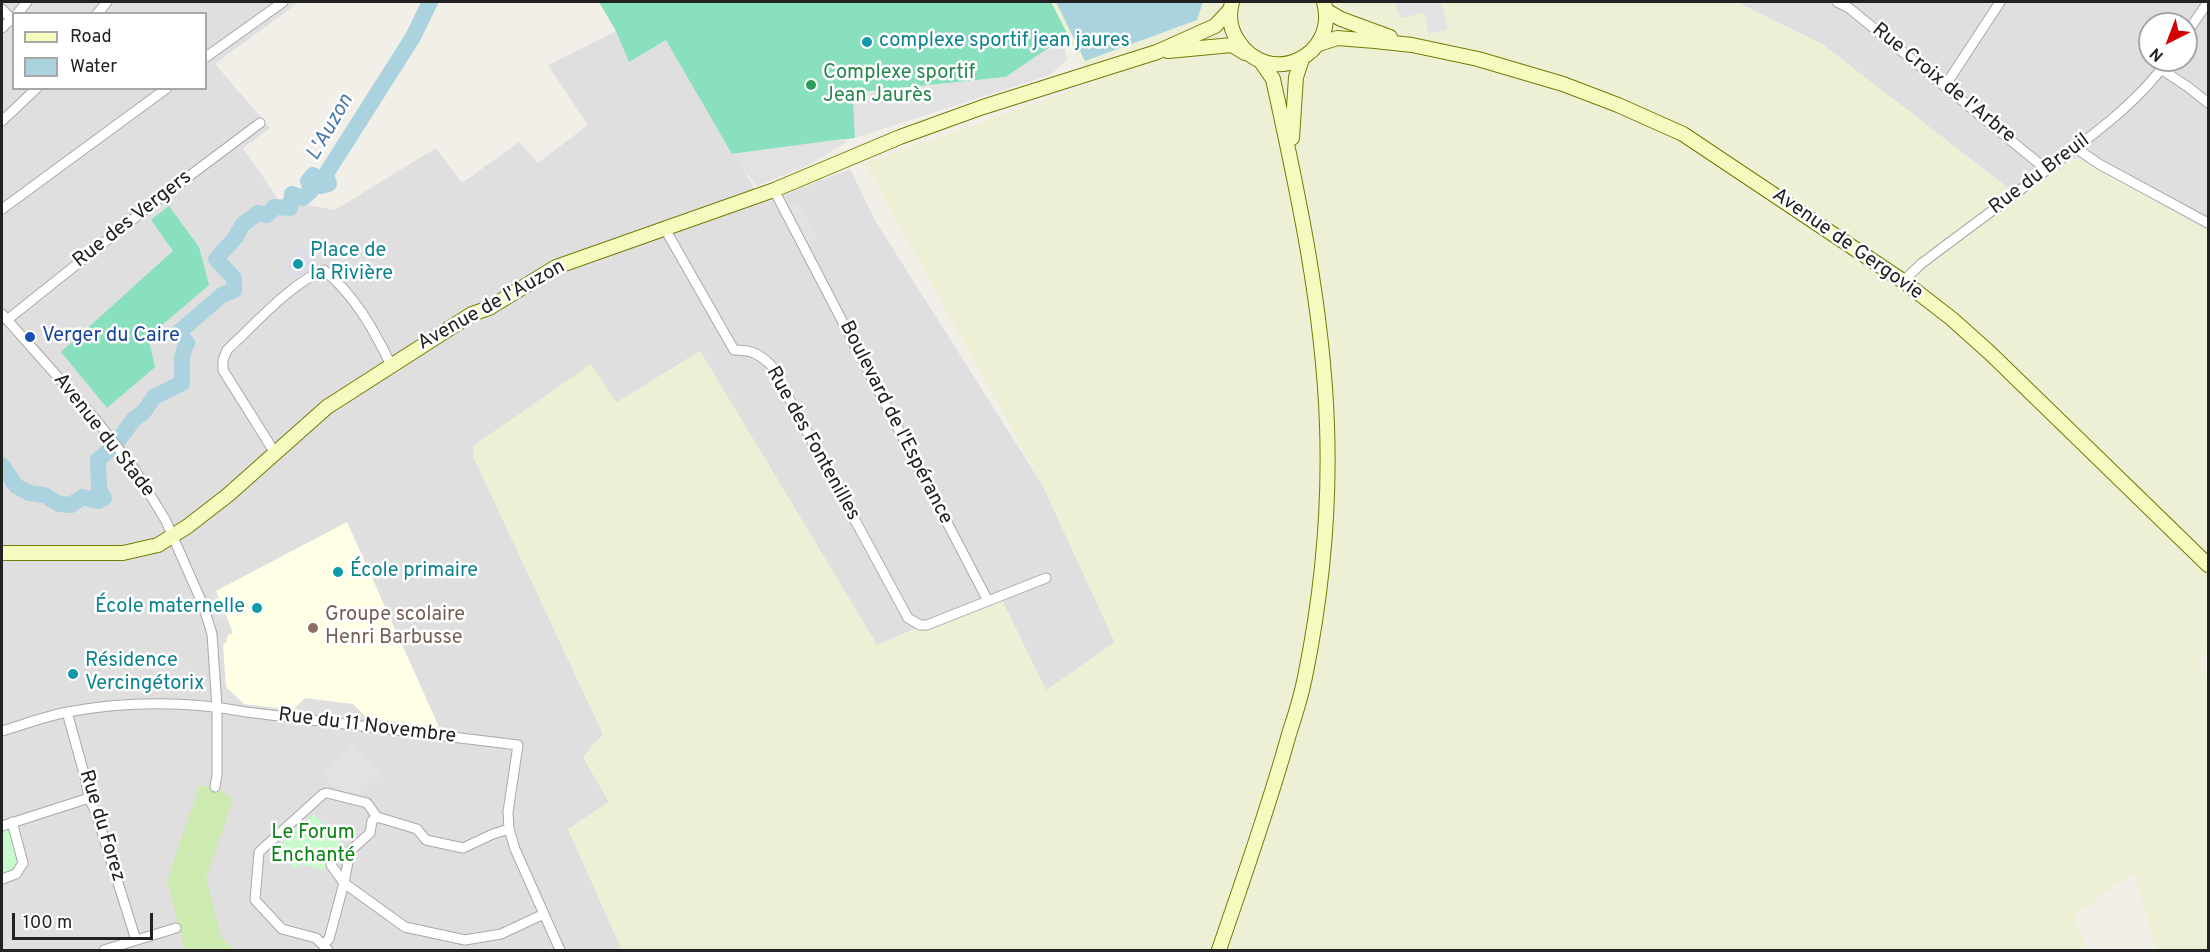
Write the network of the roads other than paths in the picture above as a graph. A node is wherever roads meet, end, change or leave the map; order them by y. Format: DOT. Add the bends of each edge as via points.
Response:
graph roads {
  1 [pos="283,2"];
  2 [pos="1837,2"];
  3 [pos="2000,2"];
  4 [pos="2208,2"];
  5 [pos="1230,6"];
  6 [pos="1326,6"];
  7 [pos="2198,17"];
  8 [pos="1319,44"];
  9 [pos="1412,45"];
  10 [pos="1157,52"];
  11 [pos="1246,53"];
  12 [pos="207,56"];
  13 [pos="1302,59"];
  14 [pos="1262,63"];
  15 [pos="2159,72"];
  16 [pos="2166,72"];
  17 [pos="1945,86"];
  18 [pos="35,90"];
  19 [pos="164,90"];
  20 [pos="2208,103"];
  21 [pos="2,121"];
  22 [pos="260,123"];
  23 [pos="2076,148"];
  24 [pos="1293,170"];
  25 [pos="2047,170"];
  26 [pos="774,190"];
  27 [pos="2,209"];
  28 [pos="2208,223"];
  29 [pos="665,229"];
  30 [pos="1903,281"];
  31 [pos="4,317"];
  32 [pos="391,364"];
  33 [pos="275,453"];
  34 [pos="172,536"];
  35 [pos="2,553"];
  36 [pos="2208,565"];
  37 [pos="1046,578"];
  38 [pos="987,601"];
  39 [pos="217,707"];
  40 [pos="67,712"];
  41 [pos="2,732"];
  42 [pos="215,787"];
  43 [pos="89,798"];
  44 [pos="377,817"];
  45 [pos="12,822"];
  46 [pos="2,826"];
  47 [pos="509,829"];
  48 [pos="332,865"];
  49 [pos="2,879"];
  50 [pos="345,883"];
  51 [pos="544,914"];
  52 [pos="176,928"];
  53 [pos="136,940"];
  54 [pos="325,948"];
  55 [pos="104,951"];
  56 [pos="560,951"];
  57 [pos="1219,951"];
  1 -- 12 [label="street"];
  2 -- 17 [label="street, Rue Croix de l'Arbre"];
  3 -- 17 [label="street"];
  4 -- 7 [label="street"];
  5 -- 10 [label="main road" via="1215,26"];
  5 -- 11 [label="main road" via="1232,32"];
  6 -- 8 [label="main road" via="1326,28"];
  6 -- 9 [label="main road, Avenue de Gergovie" via="1341,19"];
  8 -- 9 [label="main road, Avenue de Gergovie" via="1337,38"];
  8 -- 13 [label="main road"];
  9 -- 30 [label="main road, Avenue de Gergovie" via="1563,84 1683,134"];
  10 -- 11 [label="main road" via="1232,45"];
  10 -- 26 [label="main road, Avenue de l'Auzon" via="983,107"];
  11 -- 14 [label="main road"];
  13 -- 14 [label="main road" via="1282,65"];
  13 -- 24 [label="main road" via="1296,77 1292,122"];
  14 -- 24 [label="main road" via="1274,79"];
  15 -- 23 [label="street, Rue du Breuil" via="2117,115"];
  16 -- 20 [label="street"];
  17 -- 25 [label="street, Rue Croix de l'Arbre"];
  18 -- 21 [label="street"];
  19 -- 27 [label="street"];
  22 -- 31 [label="street, Rue des Vergers"];
  23 -- 25 [label="street, Rue du Breuil"];
  23 -- 28 [label="street"];
  24 -- 57 [label="main road" via="1308,257 1327,423 1326,527 1305,680 1278,776"];
  25 -- 30 [label="street, Rue du Breuil"];
  26 -- 29 [label="main road, Avenue de l'Auzon"];
  26 -- 38 [label="street, Boulevard de l'Espérance"];
  29 -- 32 [label="main road, Avenue de l'Auzon" via="556,267"];
  29 -- 38 [label="street, Rue des Fontenilles" via="734,350 759,354 771,365 908,618 927,625"];
  30 -- 36 [label="main road, Avenue de Gergovie" via="1990,353"];
  31 -- 34 [label="street, Avenue du Stade" via="104,430 153,497"];
  32 -- 33 [label="main road, Avenue de l'Auzon" via="327,407"];
  32 -- 33 [label="street" via="356,302 324,270 314,273 227,350 223,360 223,370"];
  33 -- 34 [label="main road, Avenue de l'Auzon" via="228,495"];
  34 -- 35 [label="main road, Avenue de l'Auzon" via="143,550 123,554"];
  34 -- 39 [label="street, Avenue du Stade" via="212,634"];
  37 -- 38 [label="street"];
  39 -- 40 [label="street, Rue du 11 Novembre" via="127,706"];
  39 -- 42 [label="street, Avenue du Stade"];
  39 -- 47 [label="street, Rue du 11 Novembre" via="518,745"];
  40 -- 41 [label="street, Rue du 11 Novembre"];
  40 -- 43 [label="street, Rue du Forez"];
  43 -- 45 [label="street"];
  43 -- 53 [label="street, Rue du Forez"];
  44 -- 47 [label="street" via="417,829 426,840 463,848"];
  44 -- 50 [label="street" via="370,832 350,851"];
  44 -- 54 [label="street" via="367,803 323,794 259,852 255,900 282,929 316,938"];
  45 -- 46 [label="street"];
  45 -- 49 [label="street" via="23,863 16,874"];
  47 -- 51 [label="street"];
  48 -- 50 [label="street"];
  50 -- 51 [label="street" via="405,927 465,940 501,934"];
  50 -- 54 [label="street"];
  51 -- 56 [label="street"];
  52 -- 53 [label="street"];
  53 -- 55 [label="street"];
}
